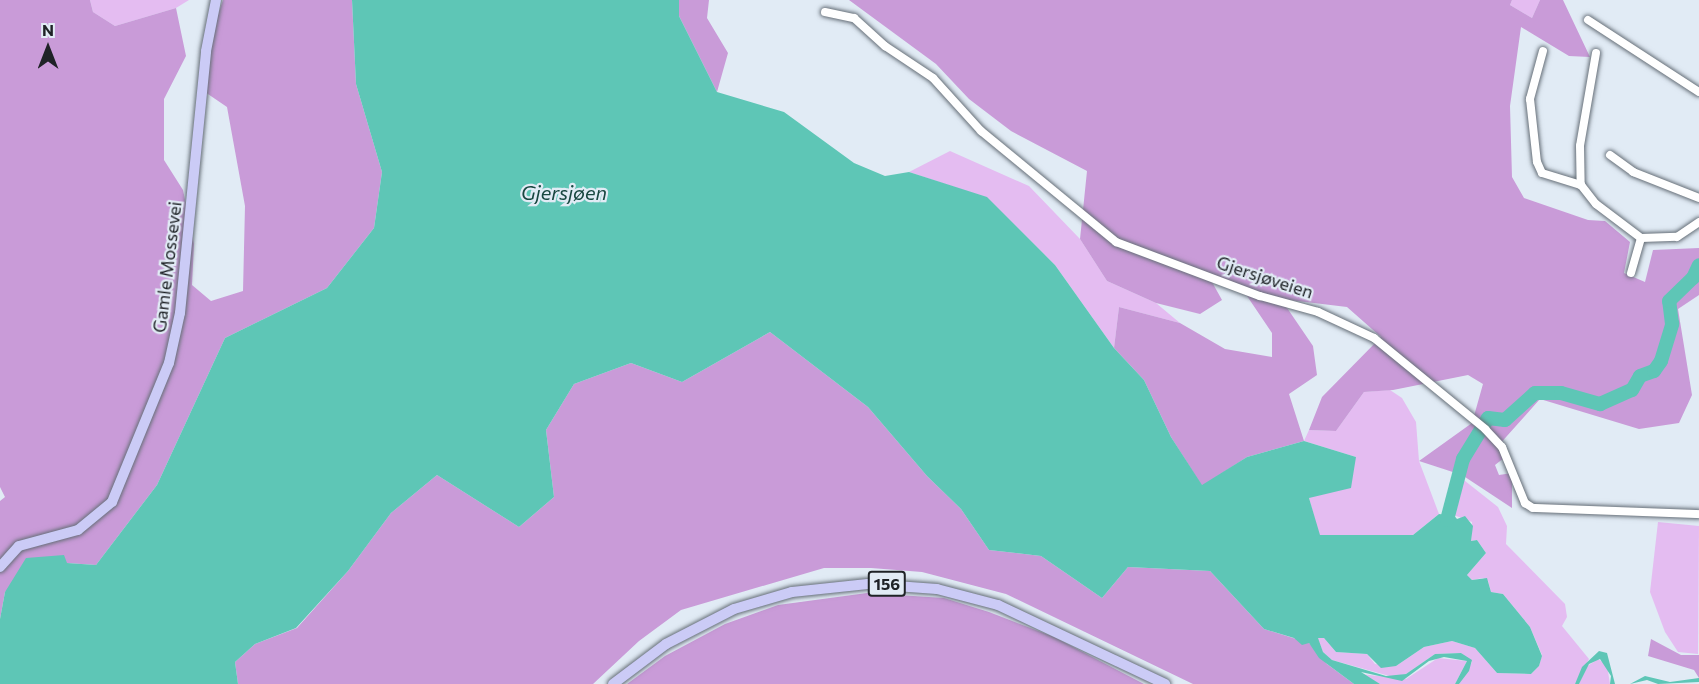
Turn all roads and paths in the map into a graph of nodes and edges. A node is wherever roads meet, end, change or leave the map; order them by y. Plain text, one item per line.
1 (216, 0) edge
2 (825, 12) dead end
3 (1588, 20) dead end
4 (1543, 51) dead end
5 (1596, 53) dead end
6 (1699, 92) edge
7 (1610, 155) dead end
8 (1581, 185) junction
9 (1699, 198) edge
10 (1699, 222) edge
11 (1641, 238) junction
12 (1631, 273) dead end
13 (1699, 514) edge
14 (0, 567) edge
15 (613, 684) edge
16 (1165, 684) edge

1 - 14 main road, Gamle Mossevei
2 - 13 street, Gjersjøveien
3 - 6 street
4 - 8 street
5 - 8 street
7 - 9 street
8 - 11 street
10 - 11 street
11 - 12 street
15 - 16 main road, 156

